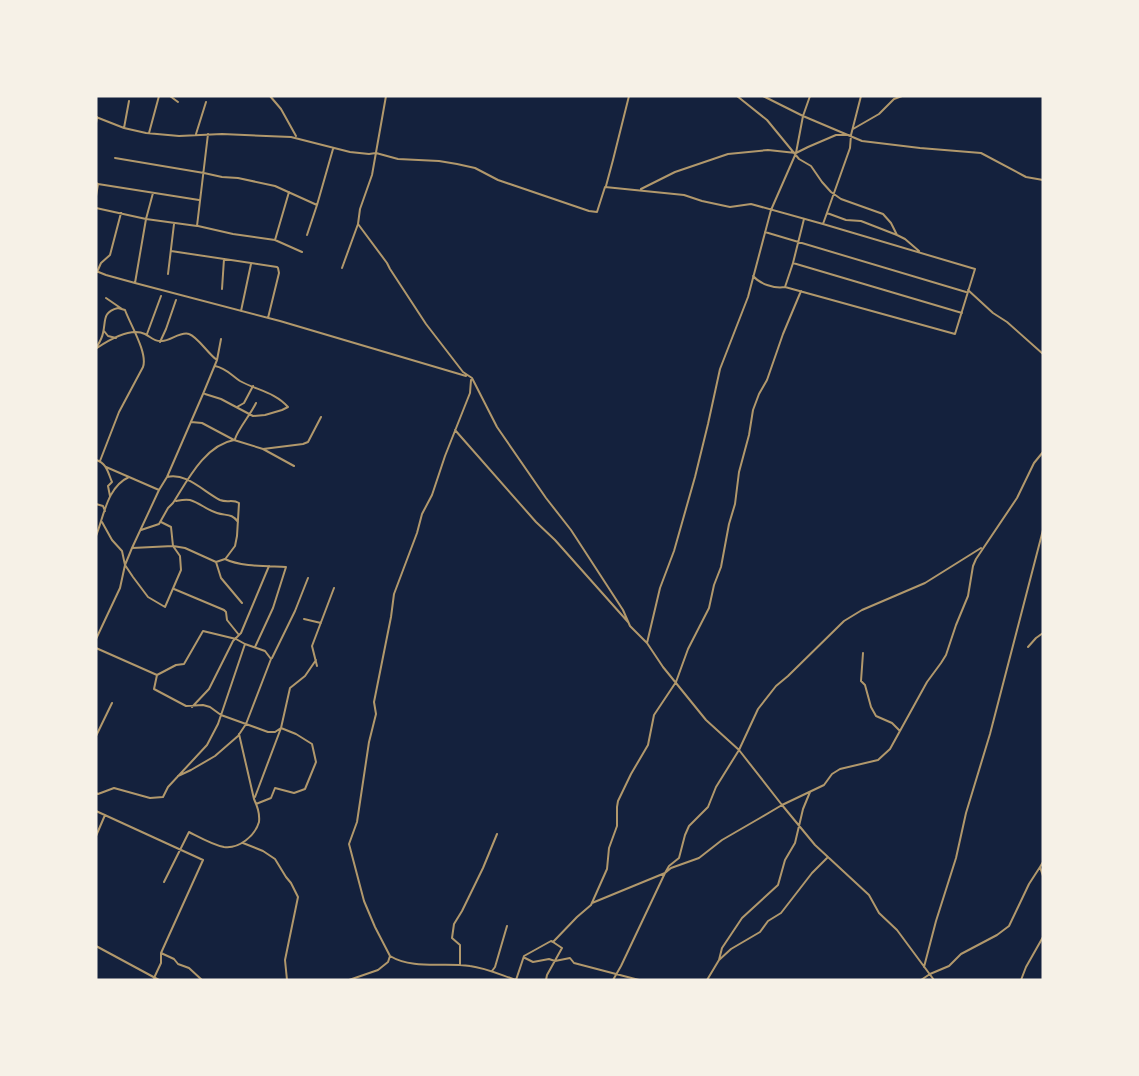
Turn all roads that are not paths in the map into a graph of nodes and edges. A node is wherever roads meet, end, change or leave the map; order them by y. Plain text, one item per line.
1 (159, 96) edge
2 (170, 96) edge
3 (270, 96) edge
4 (386, 96) edge
5 (629, 96) edge
6 (737, 96) edge
7 (763, 96) edge
8 (810, 96) edge
9 (861, 96) edge
10 (902, 96) edge
11 (129, 101) dead end
12 (178, 102) dead end
13 (206, 102) dead end
14 (803, 116) junction
15 (96, 117) edge
16 (96, 123) edge
17 (124, 128) junction
18 (853, 129) junction
19 (148, 134) junction
20 (196, 134) junction
21 (208, 134) junction
22 (851, 135) junction
23 (296, 138) junction
24 (333, 148) junction
25 (376, 153) junction
26 (796, 153) junction
27 (115, 158) dead end
28 (204, 173) junction
29 (1043, 180) edge
30 (97, 183) edge
31 (605, 187) junction
32 (638, 190) junction
33 (289, 192) junction
34 (153, 193) junction
35 (833, 193) junction
36 (96, 196) edge
37 (200, 200) junction
38 (317, 206) junction
39 (96, 208) edge
40 (771, 210) junction
41 (121, 213) junction
42 (827, 213) junction
43 (146, 219) junction
44 (804, 219) junction
45 (174, 224) junction
46 (358, 224) junction
47 (823, 224) junction
48 (197, 226) junction
49 (765, 232) junction
50 (307, 235) dead end
51 (897, 235) junction
52 (275, 240) junction
53 (799, 242) junction
54 (171, 251) junction
55 (302, 252) dead end
56 (921, 253) junction
57 (224, 259) junction
58 (251, 263) junction
59 (793, 263) junction
60 (342, 268) dead end
61 (97, 271) edge
62 (168, 274) dead end
63 (753, 276) junction
64 (135, 283) junction
65 (785, 287) junction
66 (222, 289) dead end
67 (801, 291) junction
68 (968, 291) junction
69 (160, 296) dead end
70 (106, 298) dead end
71 (177, 300) dead end
72 (124, 310) junction
73 (241, 311) junction
74 (962, 313) junction
75 (268, 318) junction
76 (103, 330) junction
77 (134, 331) junction
78 (147, 334) junction
79 (116, 338) junction
80 (221, 339) dead end
81 (160, 342) junction
82 (96, 348) edge
83 (1043, 354) edge
84 (217, 360) junction
85 (214, 366) junction
86 (472, 378) junction
87 (253, 386) junction
88 (203, 394) junction
89 (256, 403) dead end
90 (236, 407) junction
91 (250, 415) junction
92 (321, 417) dead end
93 (191, 422) junction
94 (454, 429) junction
95 (235, 440) junction
96 (263, 449) junction
97 (1043, 452) edge
98 (98, 460) edge
99 (294, 466) dead end
100 (106, 467) junction
101 (129, 477) junction
102 (167, 477) junction
103 (188, 480) junction
104 (159, 490) junction
105 (110, 496) junction
106 (174, 501) junction
107 (96, 504) edge
108 (105, 511) junction
109 (102, 522) junction
110 (160, 522) junction
111 (238, 522) junction
112 (141, 530) junction
113 (1043, 530) edge
114 (96, 536) edge
115 (173, 546) junction
116 (984, 546) junction
117 (132, 548) junction
118 (185, 548) junction
119 (180, 559) junction
120 (225, 559) junction
121 (216, 562) junction
122 (125, 565) junction
123 (269, 566) junction
124 (308, 578) dead end
125 (334, 588) dead end
126 (173, 589) junction
127 (242, 603) dead end
128 (304, 619) dead end
129 (321, 623) junction
130 (630, 624) junction
131 (1043, 633) edge
132 (239, 634) junction
133 (96, 639) edge
134 (235, 639) junction
135 (647, 643) junction
136 (245, 644) junction
137 (255, 647) junction
138 (1028, 647) dead end
139 (96, 648) edge
140 (863, 653) dead end
141 (271, 659) junction
142 (316, 660) junction
143 (317, 666) dead end
144 (157, 675) junction
145 (676, 682) junction
146 (112, 703) dead end
147 (192, 706) junction
148 (221, 715) junction
149 (246, 724) junction
150 (281, 728) junction
151 (900, 731) junction
152 (239, 734) junction
153 (96, 736) edge
154 (739, 750) junction
155 (178, 776) junction
156 (810, 792) junction
157 (96, 794) edge
158 (254, 799) junction
159 (256, 804) junction
160 (782, 805) junction
161 (96, 811) edge
162 (105, 815) junction
163 (800, 826) junction
164 (497, 834) dead end
165 (96, 836) edge
166 (243, 843) junction
167 (180, 849) junction
168 (828, 857) junction
169 (1043, 862) edge
170 (1040, 867) junction
171 (665, 873) junction
172 (1043, 876) edge
173 (164, 882) dead end
174 (592, 903) junction
175 (507, 926) dead end
176 (1043, 937) edge
177 (553, 942) junction
178 (96, 946) edge
179 (161, 953) junction
180 (390, 956) junction
181 (524, 958) junction
182 (719, 960) junction
183 (555, 961) junction
184 (460, 965) junction
185 (924, 967) junction
186 (491, 972) junction
187 (617, 973) junction
188 (930, 974) junction
189 (154, 978) junction
190 (159, 980) edge
191 (207, 980) edge
192 (288, 980) edge
193 (349, 980) edge
194 (516, 980) edge
195 (546, 980) edge
196 (613, 980) edge
197 (639, 980) edge
198 (707, 980) edge
199 (921, 980) edge
200 (934, 980) edge
201 (1022, 980) edge

1 - 19 street
2 - 12 street
3 - 23 street
4 - 25 street
5 - 31 street
6 - 26 street
7 - 14 street
8 - 14 street
9 - 18 street
10 - 18 street
11 - 17 street
13 - 20 street
14 - 22 street
14 - 26 street
15 - 16 street
15 - 17 street
17 - 19 street
18 - 22 street
19 - 20 street
20 - 21 street
21 - 23 street
21 - 28 street
22 - 26 street
22 - 29 street
22 - 35 street
23 - 24 street
24 - 25 street
24 - 38 street
25 - 31 street
25 - 46 street
26 - 32 street
26 - 35 street
26 - 40 street
27 - 28 street
28 - 33 street
28 - 37 street
30 - 34 street
30 - 36 street
31 - 32 street
32 - 40 street
33 - 38 street
33 - 52 street
34 - 37 street
34 - 43 street
35 - 42 street
35 - 51 street
37 - 48 street
38 - 50 street
39 - 41 street
40 - 44 street
40 - 49 street
41 - 43 street
41 - 61 street
42 - 47 street
42 - 51 street
43 - 45 street
43 - 64 street
44 - 47 street
44 - 53 street
45 - 48 street
45 - 54 street
46 - 60 street
46 - 86 street
47 - 56 street
48 - 52 street
49 - 53 street
49 - 63 street
51 - 56 street
52 - 55 street
53 - 59 street
53 - 68 street
54 - 57 street
54 - 62 street
56 - 68 street
57 - 58 street
57 - 66 street
58 - 73 street
58 - 75 street
59 - 65 street
59 - 74 street
61 - 64 street
63 - 65 street
63 - 135 street
64 - 73 street
65 - 67 street
67 - 74 street
67 - 145 street
68 - 74 street
68 - 83 street
69 - 78 street
70 - 72 street
71 - 81 street
72 - 76 street
72 - 77 street
73 - 75 street
75 - 86 street
76 - 79 street
76 - 82 street
77 - 78 street
77 - 79 street
77 - 98 street
78 - 81 street
79 - 82 street
80 - 84 street
81 - 84 street
84 - 85 street
85 - 87 street
85 - 88 street
86 - 94 street
86 - 130 street
87 - 90 street
87 - 91 street
88 - 90 street
88 - 93 street
89 - 91 street
90 - 91 street
91 - 95 street
92 - 96 street
93 - 95 street
93 - 102 street
94 - 130 street
94 - 180 street
95 - 96 street
95 - 103 street
96 - 99 street
97 - 116 street
98 - 100 street
100 - 101 street
100 - 105 street
101 - 104 street
101 - 105 street
102 - 103 street
102 - 104 street
103 - 106 street
103 - 111 street
104 - 112 street
105 - 108 street
106 - 110 street
106 - 111 street
107 - 108 street
108 - 109 street
109 - 114 street
109 - 122 street
110 - 112 street
110 - 115 street
111 - 120 street
112 - 117 street
113 - 185 street
115 - 117 street
115 - 118 street
115 - 119 street
116 - 151 street
116 - 154 street
117 - 122 street
118 - 119 street
118 - 121 street
119 - 126 street
120 - 121 street
120 - 123 street
121 - 127 street
122 - 126 street
122 - 133 street
123 - 132 street
123 - 137 street
124 - 141 street
125 - 129 street
126 - 132 street
128 - 129 street
129 - 142 street
130 - 135 street
131 - 138 street
132 - 134 street
134 - 136 street
134 - 144 street
134 - 147 street
135 - 145 street
136 - 137 street
136 - 148 street
137 - 141 street
139 - 144 street
140 - 151 street
141 - 149 street
142 - 143 street
142 - 150 street
144 - 147 street
145 - 154 street
145 - 174 street
146 - 153 street
147 - 148 street
148 - 149 street
148 - 155 street
149 - 150 street
149 - 152 street
150 - 158 street
150 - 159 street
151 - 156 street
152 - 155 street
152 - 158 street
154 - 160 street
154 - 171 street
155 - 157 street
156 - 160 street
156 - 163 street
158 - 159 street
159 - 166 street
160 - 163 street
160 - 171 street
161 - 162 street
162 - 165 street
162 - 167 street
163 - 168 street
163 - 182 street
164 - 184 street
166 - 167 street
166 - 192 street
167 - 173 street
167 - 179 street
168 - 182 street
168 - 185 street
169 - 170 street
170 - 172 street
170 - 188 street
171 - 174 street
171 - 187 street
174 - 177 street
175 - 186 street
176 - 201 street
177 - 181 street
177 - 183 street
178 - 189 street
179 - 189 street
179 - 191 street
180 - 184 street
180 - 193 street
181 - 183 street
181 - 194 street
182 - 198 street
183 - 187 street
183 - 195 street
184 - 186 street
185 - 188 street
186 - 194 street
187 - 196 street
187 - 197 street
188 - 199 street
188 - 200 street
189 - 190 street

